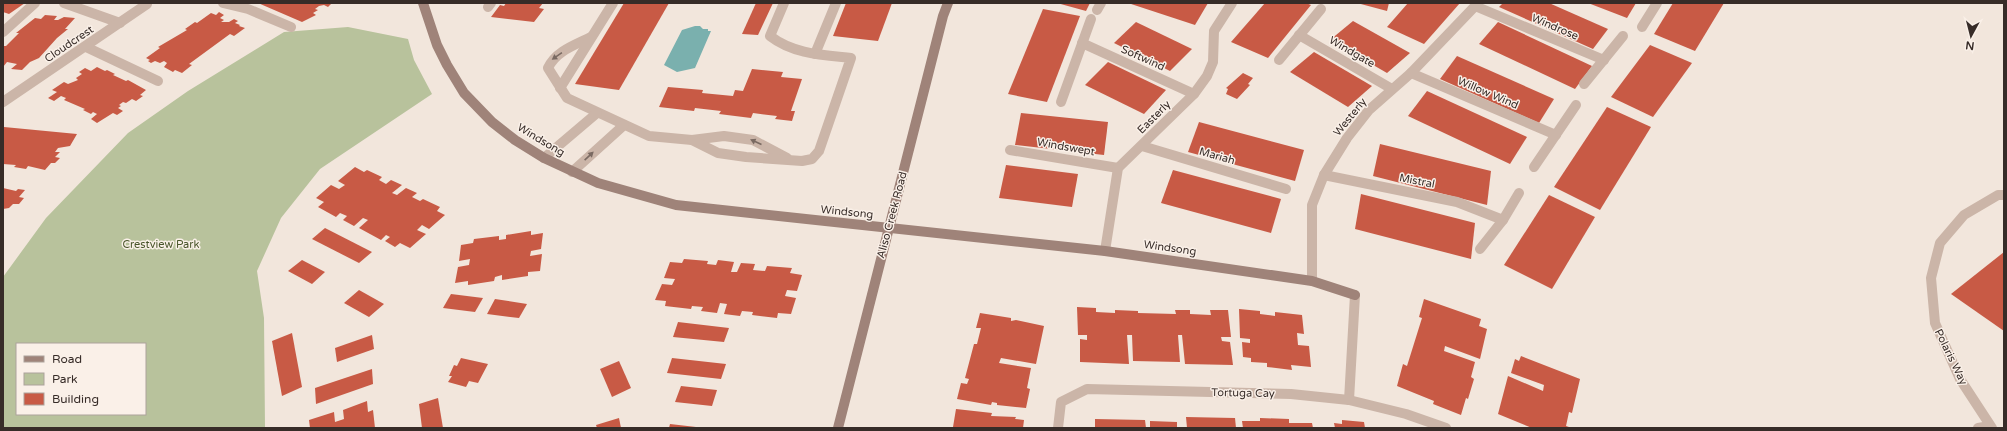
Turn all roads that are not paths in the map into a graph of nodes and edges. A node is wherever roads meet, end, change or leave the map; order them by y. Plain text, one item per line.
1 (35, 3) edge
2 (64, 3) edge
3 (148, 3) edge
4 (223, 3) edge
5 (423, 3) edge
6 (613, 3) edge
7 (784, 3) edge
8 (836, 3) edge
9 (948, 3) edge
10 (1232, 3) edge
11 (1657, 3) edge
12 (1477, 5) edge
13 (1321, 9) dead end
14 (1091, 19) dead end
15 (120, 23) junction
16 (291, 27) dead end
17 (1642, 27) dead end
18 (3, 32) edge
19 (1299, 36) junction
20 (1623, 36) dead end
21 (591, 37) junction
22 (1082, 44) junction
23 (86, 48) junction
24 (815, 54) junction
25 (1279, 60) dead end
26 (1604, 60) junction
27 (1411, 73) junction
28 (158, 81) dead end
29 (1584, 84) dead end
30 (560, 88) junction
31 (1392, 90) junction
32 (1194, 94) junction
33 (3, 102) edge
34 (1061, 102) dead end
35 (1576, 104) dead end
36 (597, 113) junction
37 (624, 125) junction
38 (1556, 135) junction
39 (692, 140) junction
40 (1142, 146) junction
41 (1010, 150) dead end
42 (544, 158) junction
43 (791, 160) junction
44 (1534, 167) dead end
45 (1118, 168) junction
46 (572, 172) junction
47 (1324, 175) junction
48 (1286, 188) dead end
49 (1519, 193) dead end
50 (2004, 195) edge
51 (1503, 220) junction
52 (888, 229) junction
53 (1480, 249) dead end
54 (1106, 251) junction
55 (1312, 281) junction
56 (1349, 400) junction
57 (1991, 427) edge
58 (838, 428) edge
59 (1058, 428) edge
60 (1446, 428) edge
61 (1978, 428) edge

1 - 18 street
2 - 15 street
3 - 15 street, Cloudcrest
4 - 16 street
5 - 42 street, Windsong
6 - 21 street
7 - 24 street
8 - 24 street
9 - 52 street, Aliso Creek Road
10 - 32 street, Easterly
11 - 17 street
12 - 26 street, Windrose
12 - 27 street, Westerly
13 - 19 street
14 - 22 street
15 - 23 street, Cloudcrest
19 - 25 street
19 - 31 street, Windgate
20 - 26 street
21 - 30 street
21 -> 30 street
22 - 32 street, Softwind
22 - 34 street
23 - 28 street
23 - 33 street, Cloudcrest
24 - 43 street
26 - 29 street
27 - 31 street, Westerly
27 - 38 street, Willow Wind
30 - 36 street
31 - 47 street, Westerly
32 - 40 street, Easterly
35 - 38 street
36 - 37 street
36 - 42 street
37 - 39 street
46 -> 37 street
38 - 44 street
39 - 43 street
43 -> 39 street
40 - 45 street, Easterly
40 - 48 street, Mariah
41 - 45 street, Windswept
42 - 46 street, Windsong
45 - 54 street
46 - 52 street, Windsong
47 - 51 street, Mistral
47 - 55 street, Westerly
49 - 51 street
50 - 57 street, Polaris Way
51 - 53 street
52 - 54 street, Windsong
52 - 58 street, Aliso Creek Road
54 - 55 street, Windsong
55 - 56 street, Windsong
56 - 59 street, Tortuga Cay
56 - 60 street
57 - 61 street

